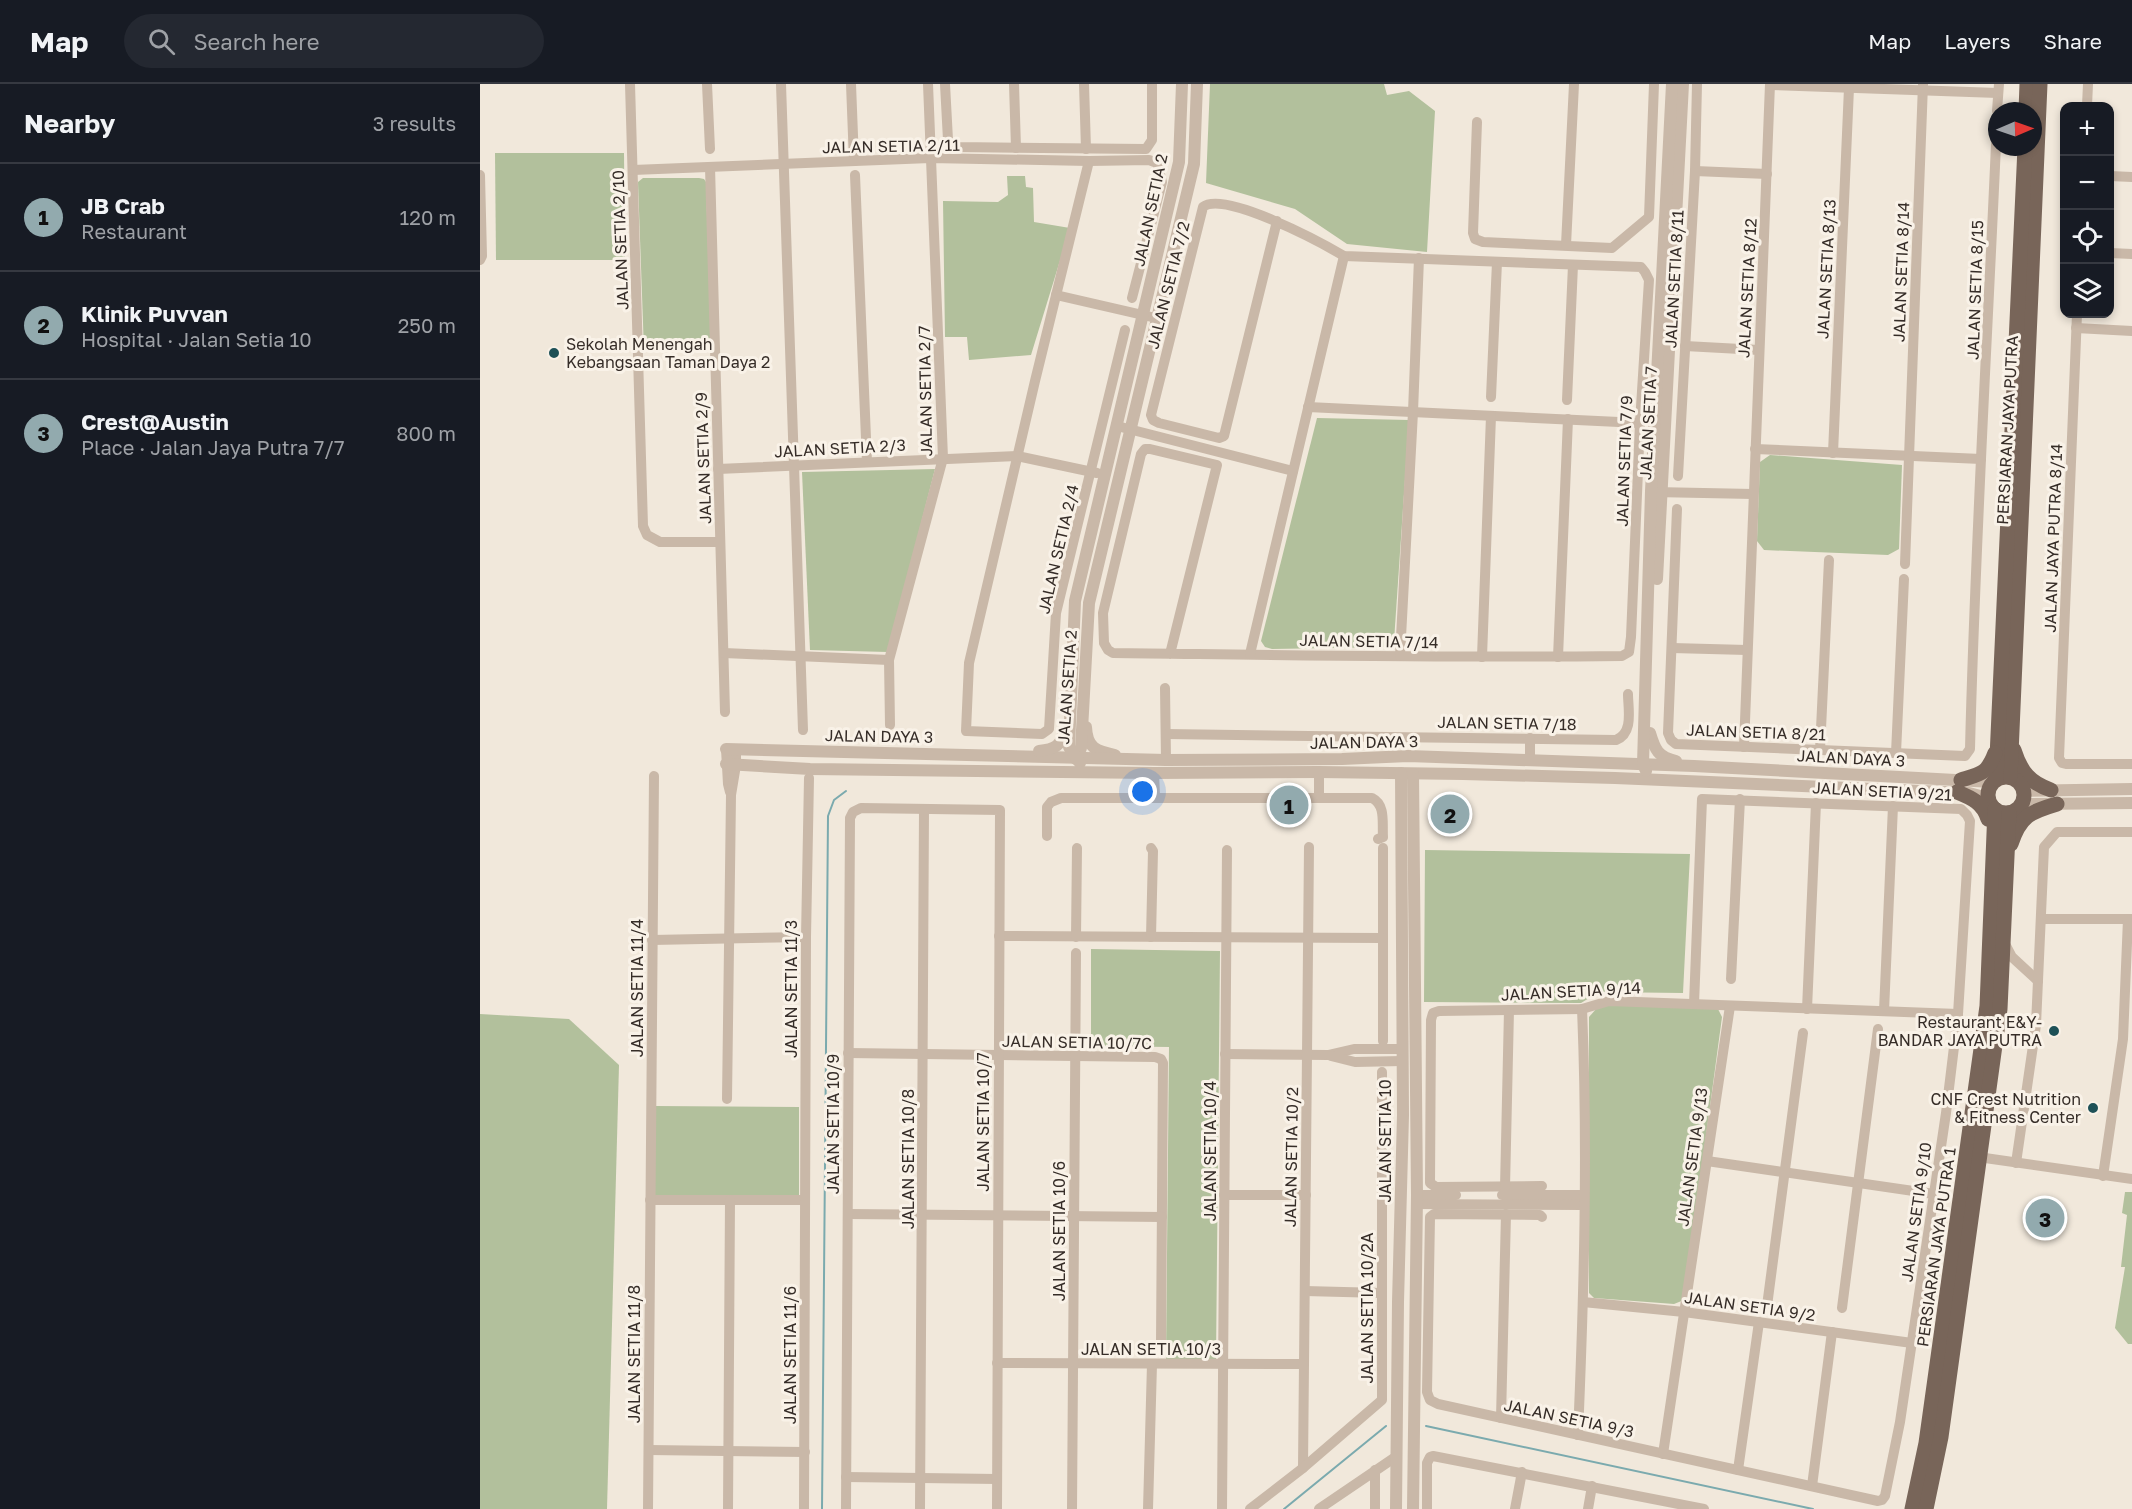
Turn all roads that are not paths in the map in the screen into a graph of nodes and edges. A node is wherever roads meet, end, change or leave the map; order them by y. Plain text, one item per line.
1 (630, 84) edge
2 (707, 84) edge
3 (781, 84) edge
4 (851, 84) edge
5 (928, 84) edge
6 (945, 84) edge
7 (1014, 84) edge
8 (1084, 84) edge
9 (1152, 84) edge
10 (1182, 84) edge
11 (1197, 84) edge
12 (1574, 84) edge
13 (1654, 84) edge
14 (1672, 84) edge
15 (1683, 84) edge
16 (1697, 84) edge
17 (1770, 84) edge
18 (2027, 84) edge
19 (2040, 84) edge
20 (2088, 84) edge
21 (1923, 87) edge
22 (1849, 88) junction
23 (1998, 88) edge
24 (2026, 102) edge
25 (2087, 102) edge
26 (1477, 122) dead end
27 (1016, 148) junction
28 (1086, 148) junction
29 (710, 149) dead end
30 (1996, 156) edge
31 (2025, 156) edge
32 (930, 158) junction
33 (1089, 161) junction
34 (854, 162) junction
35 (785, 164) junction
36 (710, 167) junction
37 (633, 170) junction
38 (1695, 171) junction
39 (1767, 174) junction
40 (480, 175) edge
41 (855, 175) dead end
42 (2114, 176) edge
43 (2132, 177) edge
44 (1277, 221) junction
45 (1566, 245) junction
46 (2114, 253) edge
47 (2132, 254) edge
48 (1344, 256) junction
49 (1419, 258) junction
50 (480, 260) edge
51 (1497, 262) junction
52 (1573, 265) junction
53 (1056, 295) junction
54 (1132, 298) dead end
55 (1150, 317) junction
56 (2077, 318) edge
57 (2076, 328) junction
58 (1125, 330) dead end
59 (2132, 331) edge
60 (1685, 346) junction
61 (1759, 350) junction
62 (1491, 397) dead end
63 (1567, 400) dead end
64 (1308, 407) junction
65 (1413, 412) junction
66 (1491, 416) junction
67 (1568, 419) junction
68 (1640, 423) junction
69 (1123, 428) junction
70 (1755, 449) junction
71 (1833, 453) junction
72 (1017, 456) junction
73 (1909, 456) junction
74 (943, 458) junction
75 (1981, 459) junction
76 (867, 462) junction
77 (795, 465) junction
78 (718, 469) junction
79 (1293, 471) junction
80 (1091, 472) junction
81 (1106, 475) junction
82 (1678, 476) dead end
83 (1656, 492) junction
84 (1753, 494) junction
85 (1677, 509) dead end
86 (720, 542) junction
87 (1829, 560) dead end
88 (1905, 564) dead end
89 (1904, 579) dead end
90 (1672, 648) junction
91 (1748, 650) junction
92 (1629, 652) joint
93 (723, 653) junction
94 (1170, 654) junction
95 (1250, 654) junction
96 (801, 656) junction
97 (1400, 656) junction
98 (1482, 657) junction
99 (1558, 657) junction
100 (890, 660) junction
101 (1078, 672) junction
102 (1165, 688) dead end
103 (1628, 694) dead end
104 (725, 712) dead end
105 (890, 725) dead end
106 (803, 730) dead end
107 (1647, 733) junction
108 (1166, 734) junction
109 (1530, 738) junction
110 (2005, 743) junction
111 (1744, 747) junction
112 (731, 749) joint
113 (1820, 750) junction
114 (1896, 753) junction
115 (981, 755) junction
116 (1965, 756) joint
117 (1131, 758) junction
118 (1076, 759) junction
119 (1342, 759) junction
120 (1166, 760) junction
121 (1470, 760) junction
122 (1530, 760) junction
123 (1600, 763) junction
124 (731, 764) junction
125 (2132, 764) edge
126 (1694, 766) junction
127 (1646, 767) junction
128 (980, 771) junction
129 (1319, 772) junction
130 (1407, 772) junction
131 (1154, 773) junction
132 (1363, 774) junction
133 (1463, 774) junction
134 (654, 776) dead end
135 (809, 778) dead end
136 (1615, 778) junction
137 (2000, 779) junction
138 (1679, 782) junction
139 (1959, 786) junction
140 (2132, 789) edge
141 (1155, 796) junction
142 (1319, 797) junction
143 (2054, 797) junction
144 (1740, 799) junction
145 (1816, 803) junction
146 (2007, 803) junction
147 (2132, 803) edge
148 (1893, 806) junction
149 (924, 810) junction
150 (1407, 812) junction
151 (2132, 832) edge
152 (1047, 836) dead end
153 (1994, 846) junction
154 (1309, 847) dead end
155 (1077, 848) dead end
156 (1151, 848) dead end
157 (1227, 850) dead end
158 (2007, 860) junction
159 (2041, 919) junction
160 (2130, 919) edge
161 (999, 936) junction
162 (806, 937) junction
163 (1076, 937) junction
164 (1151, 937) junction
165 (729, 938) junction
166 (1226, 938) junction
167 (1308, 938) junction
168 (1383, 938) junction
169 (652, 940) junction
170 (2003, 940) junction
171 (1076, 953) dead end
172 (1416, 979) junction
173 (1731, 979) dead end
174 (2038, 981) junction
175 (1694, 1004) junction
176 (1730, 1006) junction
177 (1582, 1009) junction
178 (1807, 1009) junction
179 (1509, 1010) junction
180 (1884, 1011) junction
181 (1958, 1014) junction
182 (1878, 1029) dead end
183 (1803, 1033) dead end
184 (1383, 1041) dead end
185 (848, 1053) junction
186 (923, 1054) junction
187 (1226, 1054) junction
188 (999, 1055) junction
189 (1307, 1055) junction
190 (1402, 1055) junction
191 (1075, 1056) junction
192 (1382, 1072) dead end
193 (727, 1098) dead end
194 (1403, 1115) junction
195 (1417, 1124) junction
196 (1978, 1158) junction
197 (1707, 1161) junction
198 (2016, 1163) junction
199 (1784, 1173) junction
200 (2103, 1176) junction
201 (2132, 1179) edge
202 (1858, 1183) junction
203 (1542, 1185) dead end
204 (1505, 1188) junction
205 (1934, 1194) junction
206 (1224, 1195) junction
207 (1306, 1195) junction
208 (650, 1200) junction
209 (730, 1200) junction
210 (805, 1200) junction
211 (1415, 1200) junction
212 (1584, 1200) junction
213 (848, 1214) junction
214 (1506, 1214) junction
215 (923, 1215) junction
216 (998, 1215) junction
217 (1074, 1216) junction
218 (1162, 1217) junction
219 (1542, 1217) dead end
220 (1399, 1276) junction
221 (1305, 1291) junction
222 (1382, 1293) junction
223 (1583, 1302) junction
224 (1767, 1306) dead end
225 (1842, 1308) dead end
226 (1684, 1312) junction
227 (1759, 1322) junction
228 (1833, 1332) junction
229 (1161, 1342) dead end
230 (1912, 1343) junction
231 (997, 1363) junction
232 (1073, 1364) junction
233 (1152, 1364) junction
234 (1223, 1364) junction
235 (1304, 1364) junction
236 (1501, 1418) junction
237 (1578, 1435) junction
238 (649, 1450) junction
239 (728, 1451) junction
240 (805, 1452) junction
241 (1663, 1454) junction
242 (1397, 1456) junction
243 (1303, 1468) junction
244 (1375, 1470) junction
245 (1737, 1470) junction
246 (1522, 1472) junction
247 (846, 1477) junction
248 (921, 1478) junction
249 (997, 1479) junction
250 (1592, 1486) junction
251 (1812, 1486) junction
252 (1882, 1500) joint
253 (1663, 1505) edge
254 (648, 1509) edge
255 (728, 1509) edge
256 (804, 1509) edge
257 (846, 1509) edge
258 (920, 1509) edge
259 (997, 1509) edge
260 (1072, 1509) edge
261 (1148, 1509) edge
262 (1222, 1509) edge
263 (1250, 1509) edge
264 (1319, 1509) edge
265 (1375, 1509) edge
266 (1396, 1509) edge
267 (1413, 1509) edge
268 (1427, 1509) edge
269 (1515, 1509) edge
270 (1587, 1509) edge
271 (1704, 1509) edge
272 (1912, 1509) edge
273 (1926, 1509) edge

1 - 37 street, JALAN SETIA 2/10
2 - 29 street
3 - 35 street
4 - 34 street
5 - 32 street, JALAN SETIA 2/7
6 - 27 street
7 - 27 street
8 - 28 street
9 - 28 street
10 - 55 street, JALAN SETIA 2
11 - 55 street, JALAN SETIA 2
12 - 45 street
13 - 45 street
14 - 83 street, JALAN SETIA 7
15 - 83 street, JALAN SETIA 7
16 - 38 street, JALAN SETIA 8/11
17 - 22 street
17 - 39 street, JALAN SETIA 8/12
18 - 24 main road
19 - 110 main road, PERSIARAN JAYA PUTRA
20 - 25 street
21 - 22 street
21 - 23 street
21 - 73 street, JALAN SETIA 8/14
22 - 71 street, JALAN SETIA 8/13
26 - 45 street
27 - 28 street
30 - 75 street, JALAN SETIA 8/15
31 - 110 main road, PERSIARAN JAYA PUTRA
32 - 33 street, JALAN SETIA 2/11
32 - 34 street, JALAN SETIA 2/11
32 - 74 street, JALAN SETIA 2/7
33 - 53 street
33 - 54 street, JALAN SETIA 2/11
34 - 35 street, JALAN SETIA 2/11
35 - 36 street, JALAN SETIA 2/11
35 - 77 street
36 - 37 street, JALAN SETIA 2/11
36 - 78 street, JALAN SETIA 2/9
37 - 86 street, JALAN SETIA 2/10
38 - 39 street
38 - 60 street, JALAN SETIA 8/11
39 - 61 street, JALAN SETIA 8/12
40 - 50 street
41 - 76 street
42 - 43 street
44 - 44 street, JALAN SETIA 7/2
44 - 48 street, JALAN SETIA 7/2
46 - 47 street
48 - 49 street
48 - 64 street
49 - 51 street
49 - 65 street
51 - 52 street
51 - 62 street
52 - 63 street
52 - 68 street, JALAN SETIA 7/9
53 - 55 street
53 - 72 street
55 - 69 street, JALAN SETIA 2
56 - 57 street, JALAN JAYA PUTRA 8/14
57 - 59 street
57 - 125 street, JALAN JAYA PUTRA 8/14
58 - 80 street, JALAN SETIA 2/4
60 - 61 street
60 - 82 street, JALAN SETIA 8/11
61 - 70 street, JALAN SETIA 8/12
64 - 65 street
64 - 79 street
65 - 66 street
65 - 97 street
66 - 67 street
66 - 98 street
67 - 68 street
67 - 99 street
68 - 92 street, JALAN SETIA 7/9
69 - 79 street
69 - 81 street, JALAN SETIA 2
69 - 101 street, JALAN SETIA 2
70 - 71 street
70 - 84 street, JALAN SETIA 8/12
71 - 73 street
72 - 74 street, JALAN SETIA 2/3
72 - 80 street, JALAN SETIA 2/3
72 - 80 street, JALAN SETIA 2/4
73 - 75 street
73 - 88 street, JALAN SETIA 8/14
74 - 76 street, JALAN SETIA 2/3
74 - 100 street, JALAN SETIA 2/7
75 - 116 street, JALAN SETIA 8/15
76 - 77 street, JALAN SETIA 2/3
77 - 78 street, JALAN SETIA 2/3
77 - 96 street
78 - 86 street, JALAN SETIA 2/9
79 - 95 street
80 - 81 street, JALAN SETIA 2/3
81 - 101 street, JALAN SETIA 2
83 - 84 street
83 - 107 street, JALAN SETIA 7
84 - 91 street, JALAN SETIA 8/12
85 - 90 street, JALAN SETIA 8/21
86 - 93 street, JALAN SETIA 2/9
87 - 113 street
89 - 114 street
90 - 91 street
90 - 111 street, JALAN SETIA 8/21
91 - 111 street, JALAN SETIA 8/12
92 - 99 street, JALAN SETIA 7/14
93 - 96 street
93 - 104 street, JALAN SETIA 2/9
94 - 94 street, JALAN SETIA 7/14
94 - 95 street, JALAN SETIA 7/14
95 - 97 street, JALAN SETIA 7/14
96 - 100 street
96 - 106 street
97 - 98 street, JALAN SETIA 7/14
98 - 99 street, JALAN SETIA 7/14
100 - 105 street, JALAN SETIA 2/7
101 - 115 street
101 - 117 street
101 - 118 street, JALAN SETIA 2
102 - 108 street
103 - 109 street, JALAN SETIA 7/18
107 - 123 street
107 - 126 street
107 - 127 street, JALAN SETIA 7
108 - 109 street, JALAN SETIA 7/18
108 - 120 street
109 - 122 street
110 - 137 main road, PERSIARAN JAYA PUTRA
110 - 139 main road
110 - 143 main road
111 - 113 street, JALAN SETIA 8/21
112 - 115 street, JALAN DAYA 3
112 - 124 street
113 - 114 street, JALAN SETIA 8/21
114 - 116 street, JALAN SETIA 8/21
115 - 118 street, JALAN DAYA 3
117 - 118 street, JALAN DAYA 3
117 - 120 street, JALAN DAYA 3
118 - 128 street
118 - 131 street
119 - 120 street, JALAN DAYA 3
119 - 121 street, JALAN DAYA 3
119 - 130 street
121 - 122 street, JALAN DAYA 3
121 - 130 street
122 - 123 street, JALAN DAYA 3
123 - 127 street, JALAN DAYA 3
124 - 128 street, JALAN DAYA 3
124 - 165 street
126 - 127 street, JALAN DAYA 3
126 - 139 street, JALAN DAYA 3
127 - 136 street
127 - 138 street
128 - 131 street, JALAN DAYA 3
129 - 131 street, JALAN DAYA 3
129 - 132 street, JALAN DAYA 3
129 - 142 street
130 - 132 street, JALAN DAYA 3
130 - 133 street, JALAN DAYA 3
130 - 150 street, JALAN SETIA 10
131 - 141 street
132 - 150 street
133 - 136 street, JALAN DAYA 3
133 - 150 street
134 - 169 street, JALAN SETIA 11/4
135 - 162 street, JALAN SETIA 11/3
136 - 138 street, JALAN DAYA 3
137 - 139 street, JALAN DAYA 3
137 - 146 main road, PERSIARAN JAYA PUTRA 1
137 - 146 main road
138 - 139 street, JALAN DAYA 3
139 - 146 street, JALAN DAYA 3
139 - 153 main road
140 - 143 street
141 - 142 street
141 - 152 street
142 - 168 street
143 - 146 street, JALAN DAYA 3
143 - 147 street
143 - 158 main road
144 - 145 street, JALAN SETIA 9/21
144 - 173 street
144 - 175 street, JALAN SETIA 9/21
145 - 148 street, JALAN SETIA 9/21
145 - 178 street
146 - 153 main road, PERSIARAN JAYA PUTRA 1
146 - 158 main road, PERSIARAN JAYA PUTRA 1
148 - 180 street
148 - 181 street, JALAN SETIA 9/21
149 - 161 street, JALAN SETIA 10/7
149 - 185 street, JALAN SETIA 10/9
149 - 186 street, JALAN SETIA 10/8
150 - 172 street, JALAN SETIA 10
150 - 190 street, JALAN SETIA 10
151 - 159 street
153 - 272 main road, PERSIARAN JAYA PUTRA 1
154 - 167 street, JALAN SETIA 10/2
155 - 163 street
156 - 164 street
157 - 166 street, JALAN SETIA 10/4
158 - 170 main road, PERSIARAN JAYA PUTRA 1
159 - 160 street
159 - 174 street
160 - 200 street
161 - 163 street
161 - 188 street, JALAN SETIA 10/7
162 - 165 street
162 - 210 street, JALAN SETIA 11/3
163 - 164 street
164 - 166 street
165 - 169 street
165 - 193 street
166 - 167 street
166 - 187 street, JALAN SETIA 10/4
167 - 168 street
167 - 189 street, JALAN SETIA 10/2
168 - 184 street
169 - 208 street, JALAN SETIA 11/4
170 - 174 street
170 - 196 main road, PERSIARAN JAYA PUTRA 1
171 - 191 street, JALAN SETIA 10/6
172 - 190 street
172 - 195 street, JALAN SETIA 10
174 - 198 street
175 - 176 street, JALAN SETIA 9/14
175 - 177 street, JALAN SETIA 9/14
176 - 178 street, JALAN SETIA 9/14
176 - 197 street, JALAN SETIA 9/13
177 - 179 street, JALAN SETIA 9/14
177 - 212 street
178 - 180 street, JALAN SETIA 9/14
179 - 204 street
179 - 204 street, JALAN SETIA 9/14
180 - 181 street, JALAN SETIA 9/14
181 - 205 street, JALAN SETIA 9/10
182 - 202 street
183 - 199 street
185 - 186 street, JALAN SETIA 10/7C
185 - 213 street, JALAN SETIA 10/9
186 - 188 street, JALAN SETIA 10/7C
186 - 215 street, JALAN SETIA 10/8
187 - 189 street
187 - 206 street, JALAN SETIA 10/4
188 - 191 street, JALAN SETIA 10/7C
188 - 216 street, JALAN SETIA 10/7
189 - 190 street
189 - 207 street, JALAN SETIA 10/2
190 - 194 street, JALAN SETIA 10
190 - 195 street
191 - 217 street, JALAN SETIA 10/6
191 - 218 street, JALAN SETIA 10/7C
192 - 222 street, JALAN SETIA 10/2A
194 - 211 street
194 - 220 street, JALAN SETIA 10
195 - 211 street, JALAN SETIA 10
196 - 198 street
196 - 273 main road, PERSIARAN JAYA PUTRA 1
197 - 199 street
197 - 226 street, JALAN SETIA 9/13
198 - 200 street
199 - 202 street
199 - 224 street
200 - 201 street
202 - 205 street
202 - 225 street
203 - 204 street
205 - 230 street, JALAN SETIA 9/10
206 - 207 street
206 - 234 street, JALAN SETIA 10/4
207 - 221 street, JALAN SETIA 10/2
208 - 209 street
208 - 238 street, JALAN SETIA 11/8
209 - 210 street
209 - 239 street
210 - 240 street, JALAN SETIA 11/6
211 - 212 street
211 - 220 street
211 - 267 street, JALAN SETIA 10
212 - 223 street
213 - 215 street
213 - 247 street, JALAN SETIA 10/9
214 - 219 street
214 - 236 street
214 - 236 street, JALAN SETIA 9/3
215 - 216 street
215 - 248 street, JALAN SETIA 10/8
216 - 217 street
216 - 231 street, JALAN SETIA 10/7
217 - 218 street
217 - 232 street, JALAN SETIA 10/6
218 - 229 street
220 - 242 street, JALAN SETIA 10
221 - 222 street
221 - 235 street, JALAN SETIA 10/2
222 - 243 street, JALAN SETIA 10/2A
223 - 226 street, JALAN SETIA 9/2
223 - 237 street
226 - 227 street, JALAN SETIA 9/2
226 - 241 street, JALAN SETIA 9/13
227 - 228 street, JALAN SETIA 9/2
227 - 245 street
228 - 230 street, JALAN SETIA 9/2
228 - 251 street
230 - 252 street, JALAN SETIA 9/10
231 - 232 street, JALAN SETIA 10/3
231 - 249 street, JALAN SETIA 10/7
232 - 233 street, JALAN SETIA 10/3
232 - 260 street, JALAN SETIA 10/6
233 - 234 street, JALAN SETIA 10/3
233 - 261 street
234 - 235 street, JALAN SETIA 10/3
234 - 262 street, JALAN SETIA 10/4
235 - 243 street, JALAN SETIA 10/2
236 - 237 street, JALAN SETIA 9/3
237 - 241 street, JALAN SETIA 9/3
238 - 239 street
238 - 254 street, JALAN SETIA 11/8
239 - 240 street
239 - 255 street
240 - 256 street, JALAN SETIA 11/6
241 - 245 street, JALAN SETIA 9/3
242 - 244 street
242 - 266 street, JALAN SETIA 10
243 - 263 street
244 - 264 street
244 - 265 street
245 - 251 street, JALAN SETIA 9/3
246 - 250 street
246 - 268 street
246 - 269 street
247 - 248 street
247 - 257 street, JALAN SETIA 10/9
248 - 249 street
248 - 258 street, JALAN SETIA 10/8
249 - 259 street, JALAN SETIA 10/7
250 - 253 street
250 - 270 street
251 - 252 street, JALAN SETIA 9/3
253 - 271 street

